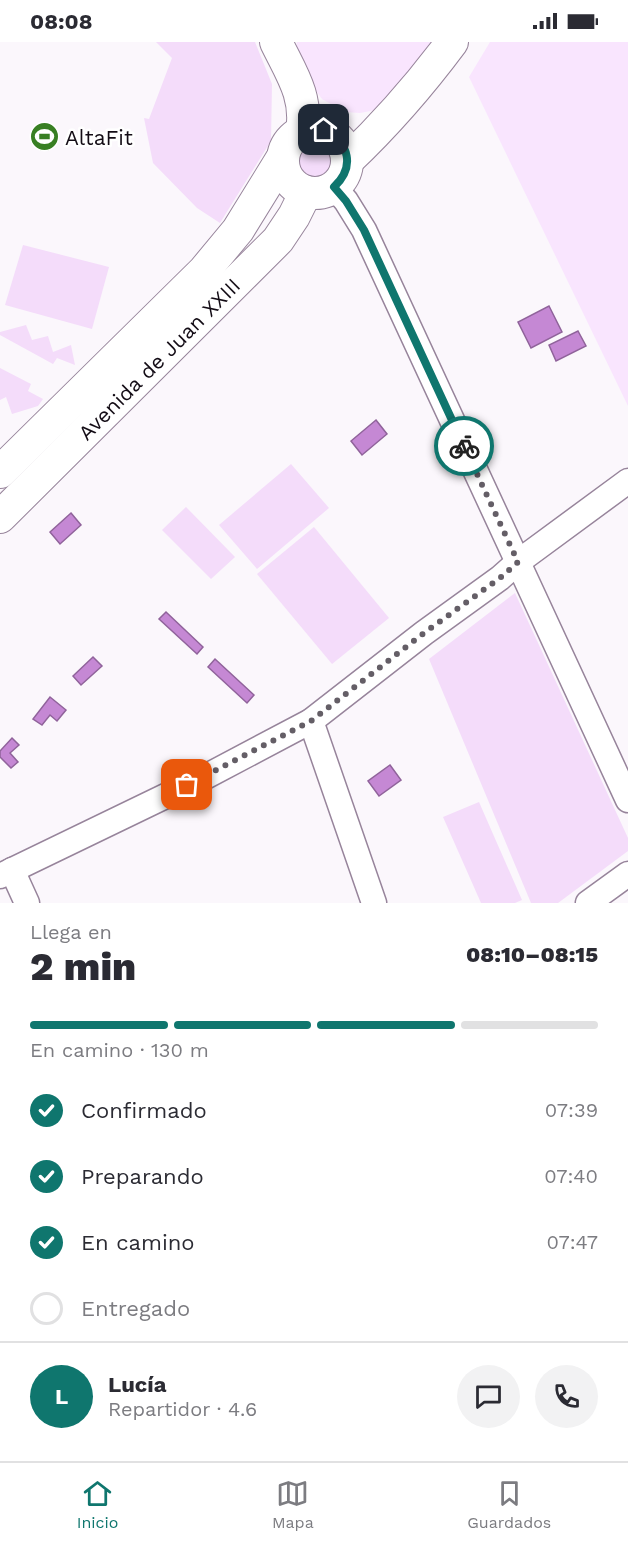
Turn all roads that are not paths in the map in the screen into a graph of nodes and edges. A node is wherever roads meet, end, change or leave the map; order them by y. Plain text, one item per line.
1 (276, 42) edge
2 (452, 42) edge
3 (302, 132) junction
4 (283, 157) junction
5 (329, 180) junction
6 (0, 472) edge
7 (628, 480) edge
8 (0, 517) edge
9 (518, 562) junction
10 (311, 721) junction
11 (628, 800) edge
12 (6, 873) edge
13 (628, 874) edge
14 (27, 903) edge
15 (374, 903) edge
16 (588, 903) edge

1 - 3 main road
2 - 5 main road, Avenida de Juan XXIII
3 - 4 main road
3 - 5 main road
4 - 5 main road
4 - 6 main road, Avenida de Juan XXIII
5 - 8 main road, Avenida de Juan XXIII
5 - 9 street
7 - 9 street
9 - 10 street
9 - 11 street
10 - 12 street
10 - 15 street
12 - 14 street
13 - 16 street

